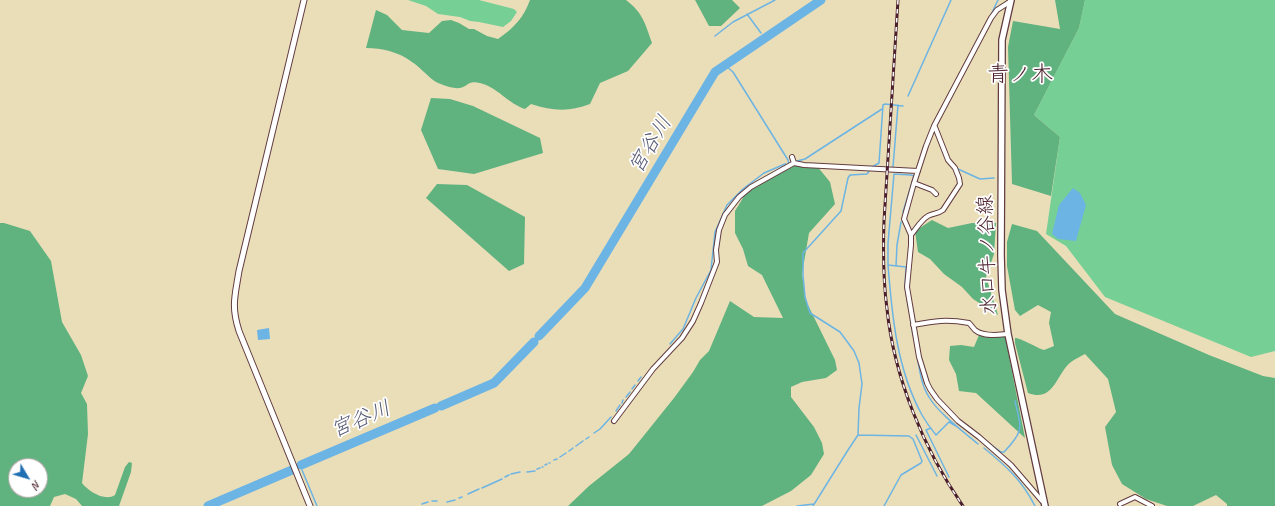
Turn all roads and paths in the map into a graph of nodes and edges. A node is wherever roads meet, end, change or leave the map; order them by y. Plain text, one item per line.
1 (304, 0) edge
2 (1011, 0) edge
3 (934, 126) junction
4 (792, 157) dead end
5 (794, 163) junction
6 (918, 172) junction
7 (914, 183) junction
8 (936, 194) dead end
9 (910, 235) junction
10 (913, 325) junction
11 (1008, 334) junction
12 (614, 421) dead end
13 (1044, 503) edge
14 (1119, 505) edge
15 (310, 506) edge
16 (1152, 506) edge

1 - 15 street
2 - 3 street
2 - 11 main road, 水口牛ノ谷線
3 - 6 street
3 - 9 street
4 - 5 street
5 - 6 street
5 - 12 street
6 - 7 street
7 - 8 street
7 - 9 street
9 - 10 street
10 - 11 street
10 - 13 street
11 - 13 main road, 水口牛ノ谷線
14 - 16 street

